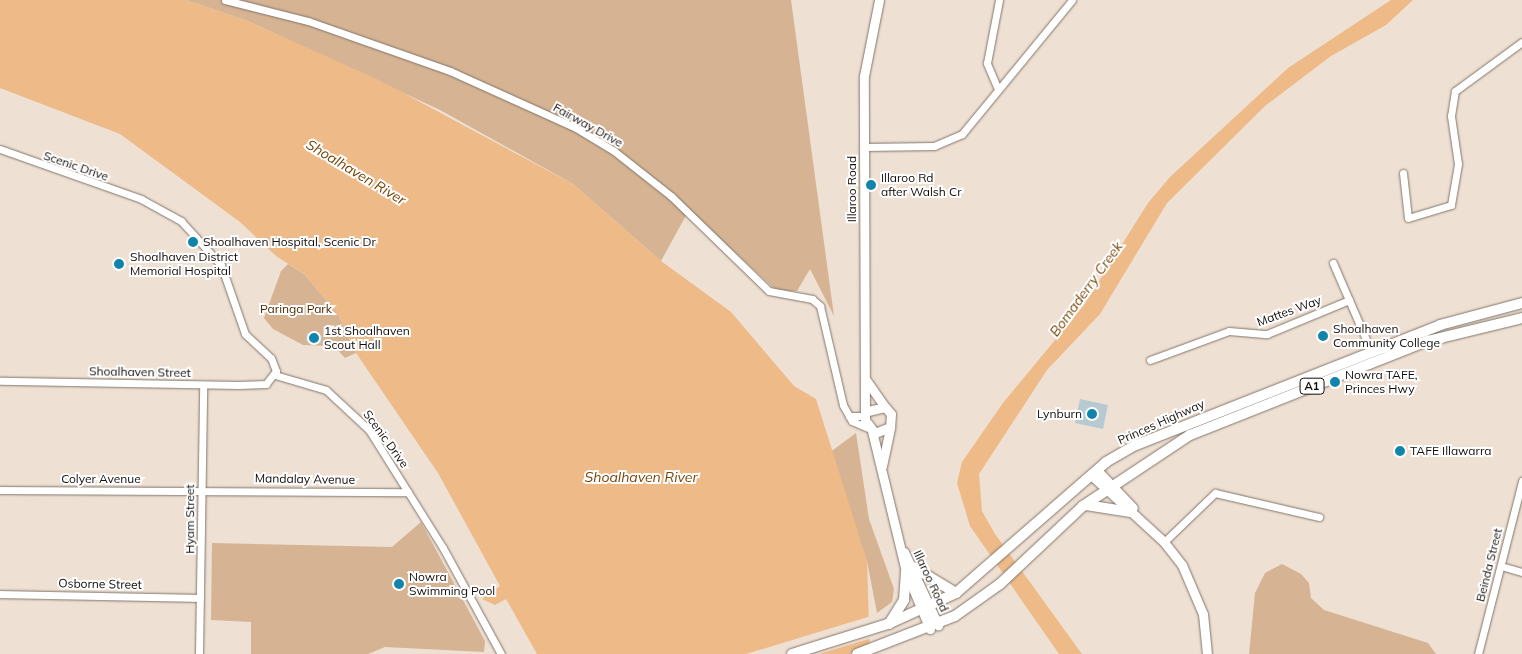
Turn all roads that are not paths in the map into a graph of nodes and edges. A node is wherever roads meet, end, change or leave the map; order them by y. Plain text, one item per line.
1 (225, 0) edge
2 (879, 0) edge
3 (999, 0) edge
4 (1072, 0) edge
5 (1522, 42) edge
6 (997, 87) junction
7 (864, 147) junction
8 (0, 149) edge
9 (1403, 173) dead end
10 (1333, 263) dead end
11 (1349, 300) junction
12 (1522, 303) edge
13 (1522, 318) edge
14 (1428, 341) junction
15 (1371, 351) junction
16 (1150, 360) dead end
17 (274, 375) junction
18 (866, 380) junction
19 (0, 381) edge
20 (203, 385) junction
21 (885, 407) junction
22 (867, 414) junction
23 (849, 416) junction
24 (890, 427) junction
25 (870, 430) junction
26 (882, 469) junction
27 (1094, 472) junction
28 (1522, 481) edge
29 (1109, 487) junction
30 (0, 490) edge
31 (201, 491) junction
32 (408, 492) junction
33 (1083, 506) junction
34 (1134, 514) junction
35 (1319, 517) dead end
36 (1164, 542) junction
37 (1501, 566) junction
38 (909, 569) junction
39 (1522, 572) edge
40 (956, 593) junction
41 (0, 594) edge
42 (200, 598) junction
43 (926, 608) junction
44 (883, 626) junction
45 (934, 627) junction
46 (199, 654) edge
47 (500, 654) edge
48 (792, 654) edge
49 (858, 654) edge
50 (1207, 654) edge
51 (1478, 654) edge

1 - 23 street, Fairway Drive
2 - 7 main road, Illaroo Road
3 - 6 street
4 - 6 street
5 - 9 street
6 - 7 street
7 - 18 main road, Illaroo Road
8 - 17 street, Scenic Drive
10 - 11 street
11 - 15 street
11 - 16 street, Mattes Way
12 - 15 highway, Princes Highway / A1
13 - 14 highway, Princes Highway / A1
14 - 15 street
14 - 29 highway, Princes Highway / A1
15 - 27 highway, Princes Highway / A1
17 - 20 street, Shoalhaven Street
17 - 32 street, Scenic Drive
18 - 21 main road, Illaroo Road
18 - 22 main road, Illaroo Road
19 - 20 street, Shoalhaven Street
20 - 31 street, Hyam Street
21 - 22 main road
21 - 24 main road, Illaroo Road
22 - 23 street
22 - 25 main road, Illaroo Road
23 - 25 street
24 - 25 main road
24 - 26 main road, Illaroo Road
25 - 26 main road, Illaroo Road
26 - 38 main road, Illaroo Road
27 - 29 main road
27 - 40 highway, Princes Highway / A1
28 - 37 street, Beinda Street
29 - 33 highway, Princes Highway / A1
29 - 34 main road
30 - 31 street, Colyer Avenue
31 - 32 street, Mandalay Avenue
31 - 42 street, Hyam Street
32 - 47 street, Scenic Drive
33 - 34 highway
33 - 45 highway, Princes Highway / A1
34 - 36 main road
35 - 36 street
36 - 50 main road
37 - 39 street
37 - 51 street, Beinda Street
38 - 40 highway
38 - 43 main road, Illaroo Road
38 - 44 highway
40 - 43 highway, Princes Highway / A1
41 - 42 street, Osborne Street
42 - 46 street, Hyam Street
43 - 44 highway, Princes Highway / A1
43 - 45 main road, Illaroo Road
44 - 48 highway, Princes Highway / A1
45 - 49 highway, Princes Highway / A1

